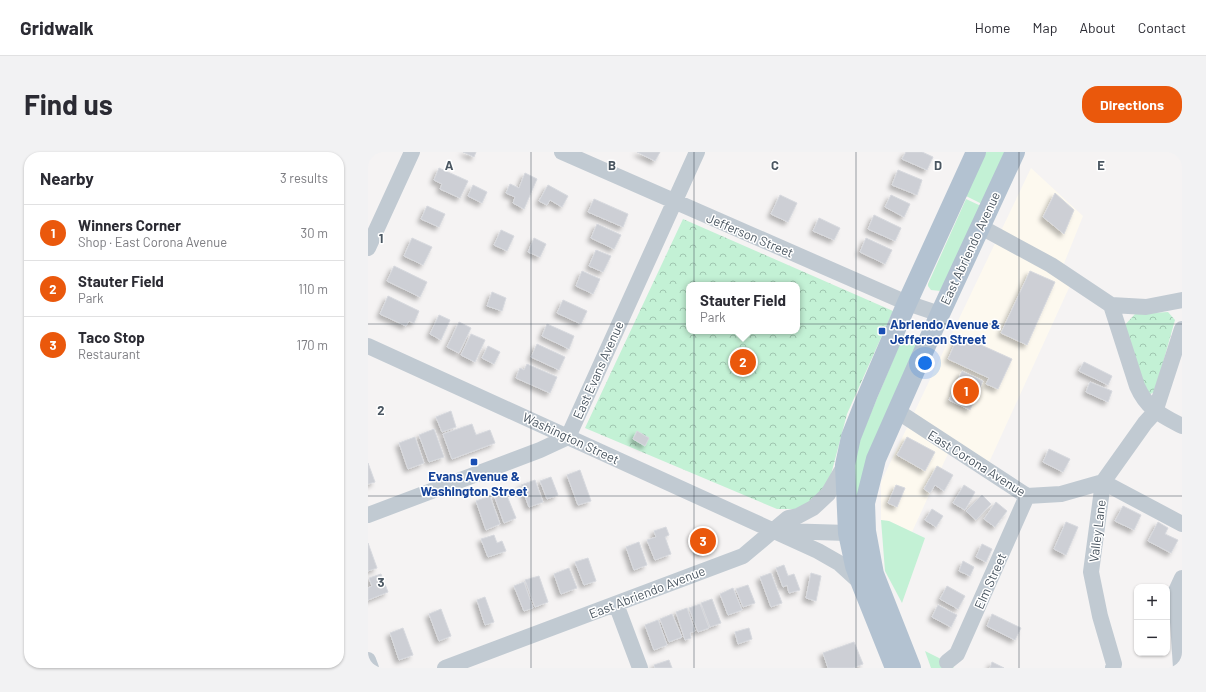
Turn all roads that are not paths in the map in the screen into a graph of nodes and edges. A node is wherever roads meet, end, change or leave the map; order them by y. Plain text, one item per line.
1 (412, 152) edge
2 (562, 152) edge
3 (697, 152) edge
4 (976, 152) edge
5 (1015, 152) edge
6 (675, 202) junction
7 (981, 227) junction
8 (368, 248) edge
9 (1182, 300) edge
10 (907, 303) junction
11 (1112, 305) junction
12 (940, 314) junction
13 (1182, 329) edge
14 (368, 346) edge
15 (897, 411) junction
16 (1155, 412) junction
17 (1182, 426) edge
18 (568, 437) junction
19 (845, 465) junction
20 (1103, 482) junction
21 (1027, 496) junction
22 (368, 515) edge
23 (1182, 524) edge
24 (773, 531) junction
25 (857, 532) junction
26 (1182, 578) edge
27 (861, 584) junction
28 (616, 604) junction
29 (368, 660) edge
30 (947, 662) dead end
31 (371, 668) edge
32 (445, 668) edge
33 (640, 668) edge
34 (895, 668) edge
35 (911, 668) edge
36 (1113, 668) edge
37 (1181, 668) edge

1 - 8 street
2 - 6 street, Jefferson Street
3 - 6 street, East Evans Avenue
4 - 10 main road
5 - 7 main road, East Abriendo Avenue
6 - 10 street, Jefferson Street
6 - 18 street, East Evans Avenue
7 - 11 street
7 - 12 main road, East Abriendo Avenue
9 - 11 street
10 - 12 street, Jefferson Street
10 - 19 main road
11 - 16 street
12 - 15 main road, East Abriendo Avenue
13 - 16 street
14 - 18 street, Washington Street
15 - 21 street, East Corona Avenue
15 - 25 main road, East Abriendo Avenue
16 - 17 street
16 - 20 street
18 - 22 street
18 - 24 street, Washington Street
19 - 24 street, East Abriendo Avenue
19 - 25 main road
20 - 21 street, East Corona Avenue
20 - 23 street, Valley Lane
20 - 36 street, Valley Lane
21 - 30 street, Elm Street
24 - 25 street
24 - 27 street, Washington Street
24 - 28 street, East Abriendo Avenue
25 - 27 main road
25 - 35 main road
26 - 37 street
27 - 34 main road
28 - 32 street, East Abriendo Avenue
28 - 33 street
29 - 31 street

